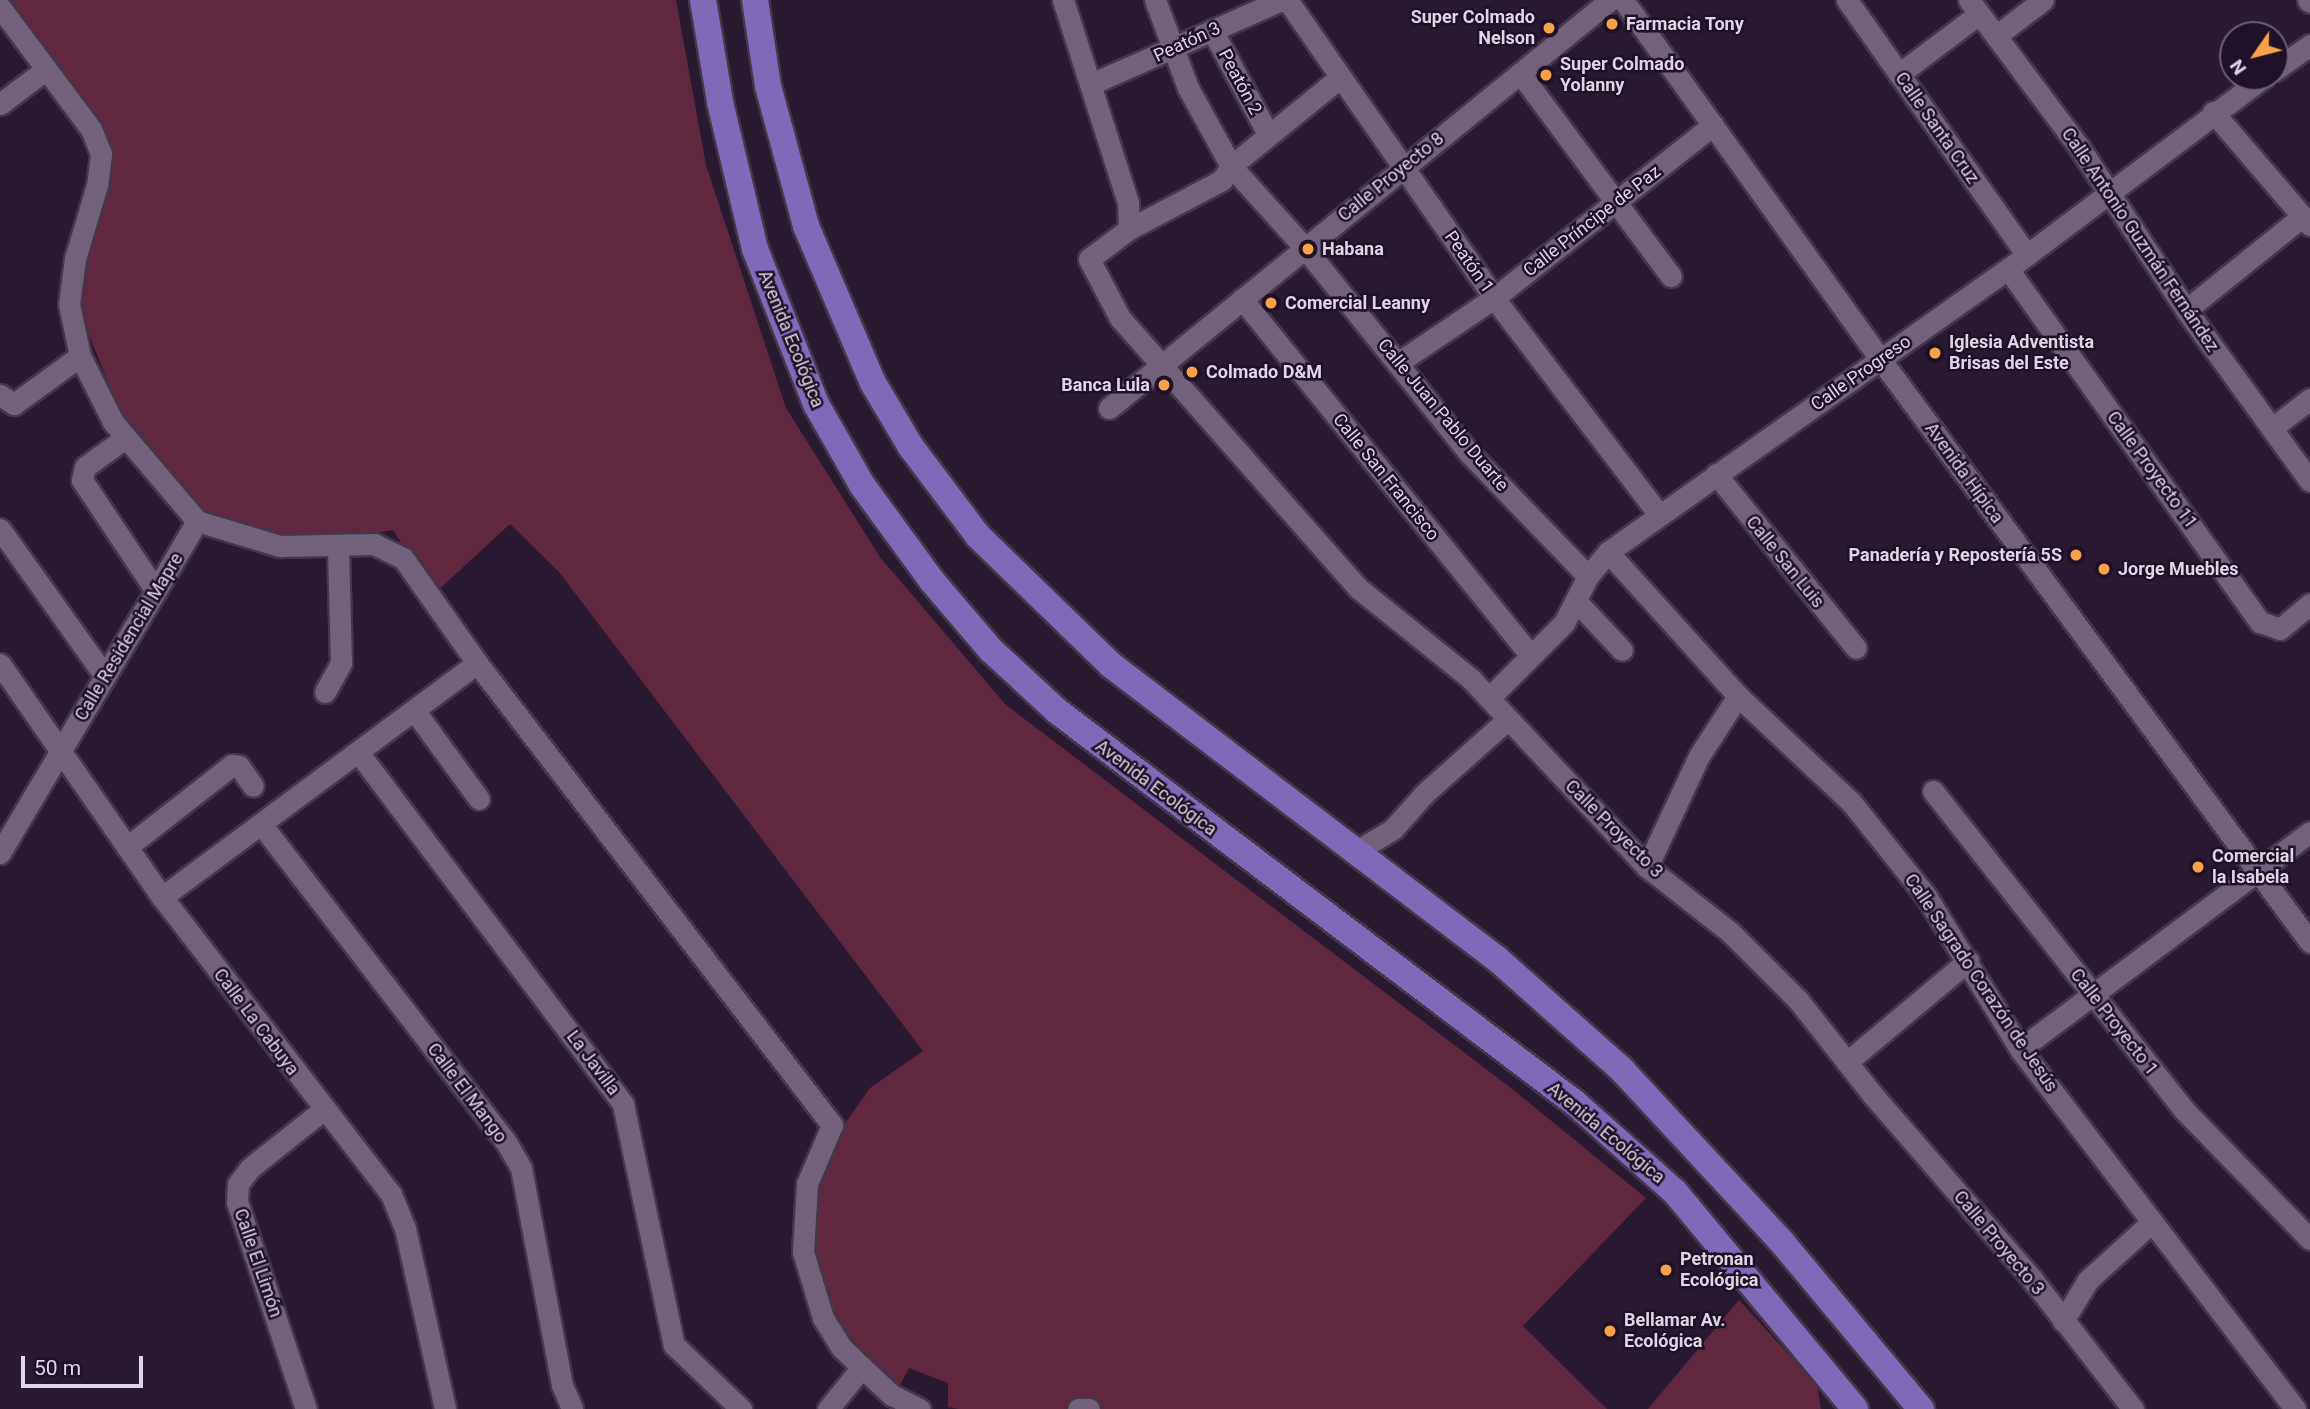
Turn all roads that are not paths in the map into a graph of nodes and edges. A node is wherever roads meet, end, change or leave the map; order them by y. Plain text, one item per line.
1 (703, 0) edge
2 (755, 0) edge
3 (1063, 0) edge
4 (1155, 0) edge
5 (1610, 0) edge
6 (1623, 0) edge
7 (1847, 0) edge
8 (2043, 0) edge
9 (1278, 1) edge
10 (0, 7) edge
11 (1974, 7) edge
12 (1212, 30) junction
13 (1996, 36) junction
14 (2310, 45) edge
15 (1174, 50) junction
16 (2289, 60) edge
17 (44, 71) junction
18 (1520, 73) junction
19 (1899, 74) junction
20 (1338, 79) junction
21 (1093, 83) junction
22 (2244, 91) edge
23 (0, 104) edge
24 (2213, 113) junction
25 (1713, 125) junction
26 (1268, 134) junction
27 (1231, 166) junction
28 (1402, 167) junction
29 (2107, 195) junction
30 (1616, 202) junction
31 (2306, 221) edge
32 (1129, 229) junction
33 (1304, 247) junction
34 (2027, 256) junction
35 (2008, 270) junction
36 (1671, 276) dead end
37 (1494, 298) junction
38 (1242, 299) junction
39 (2186, 310) junction
40 (80, 356) junction
41 (1881, 360) junction
42 (1399, 362) junction
43 (1163, 363) junction
44 (0, 395) edge
45 (2310, 399) edge
46 (1109, 408) dead end
47 (2272, 428) junction
48 (125, 438) junction
49 (1716, 474) junction
50 (2310, 481) edge
51 (1658, 513) junction
52 (197, 521) junction
53 (0, 529) edge
54 (338, 546) junction
55 (1608, 552) junction
56 (1588, 576) junction
57 (156, 592) junction
58 (1576, 601) junction
59 (2310, 604) edge
60 (1856, 648) dead end
61 (1622, 650) dead end
62 (1530, 655) junction
63 (477, 663) junction
64 (0, 664) edge
65 (105, 676) junction
66 (325, 692) dead end
67 (1738, 696) junction
68 (1489, 698) junction
69 (414, 710) junction
70 (1508, 719) junction
71 (60, 752) junction
72 (358, 752) junction
73 (253, 786) dead end
74 (1933, 791) dead end
75 (479, 799) dead end
76 (261, 824) junction
77 (2310, 832) edge
78 (127, 847) junction
79 (1357, 851) junction
80 (0, 853) edge
81 (1647, 867) junction
82 (2256, 870) junction
83 (162, 897) junction
84 (2310, 942) edge
85 (1968, 961) junction
86 (2090, 993) junction
87 (2020, 1049) junction
88 (1847, 1062) junction
89 (323, 1110) junction
90 (2152, 1222) junction
91 (2310, 1239) edge
92 (2063, 1321) junction
93 (862, 1367) junction
94 (1848, 1406) edge
95 (306, 1409) edge
96 (445, 1409) edge
97 (572, 1409) edge
98 (741, 1409) edge
99 (828, 1409) edge
100 (920, 1409) edge
101 (1078, 1409) edge
102 (1089, 1409) edge
103 (1921, 1409) edge
104 (2133, 1409) edge
105 (2295, 1409) edge

1 - 94 main road, Avenida Ecológica
2 - 79 main road
3 - 21 street
4 - 15 street, Calle Juan Pablo Duarte
5 - 18 street, Calle Proyecto 8
6 - 25 street, Avenida Hípica
7 - 19 street, Calle Santa Cruz
8 - 13 street
9 - 12 street, Peatón 3
9 - 20 street, Peatón 1
10 - 17 street
11 - 13 street, Calle Antonio Guzmán Fernández
11 - 19 street
12 - 15 street, Peatón 3
12 - 26 street, Peatón 2
13 - 29 street, Calle Antonio Guzmán Fernández
14 - 16 street
15 - 21 street, Peatón 3
15 - 27 street, Calle Juan Pablo Duarte
17 - 23 street
17 - 40 street
18 - 28 street, Calle Proyecto 8
18 - 30 street
19 - 34 street, Calle Santa Cruz
20 - 26 street
20 - 28 street, Peatón 1
21 - 32 street
22 - 24 street, Calle Progreso
24 - 29 street, Calle Progreso
24 - 31 street
25 - 30 street, Calle Príncipe de Paz
25 - 41 street, Avenida Hípica
26 - 27 street
27 - 32 street
27 - 33 street, Calle Juan Pablo Duarte
28 - 33 street, Calle Proyecto 8
28 - 37 street, Peatón 1
29 - 34 street, Calle Progreso
29 - 39 street, Calle Antonio Guzmán Fernández
30 - 36 street
30 - 37 street, Calle Príncipe de Paz
31 - 39 street
32 - 43 street, Calle Proyecto 3
33 - 38 street, Calle Proyecto 8
33 - 42 street, Calle Juan Pablo Duarte
34 - 35 street, Calle Progreso
35 - 41 street, Calle Progreso
35 - 59 street, Calle Proyecto 11
37 - 42 street, Calle Príncipe de Paz
37 - 51 street, Peatón 1
38 - 43 street, Calle Proyecto 8
38 - 62 street, Calle San Francisco
39 - 47 street, Calle Antonio Guzmán Fernández
40 - 44 street
40 - 48 street
41 - 49 street, Calle Progreso
41 - 82 street, Avenida Hípica
42 - 56 street, Calle Juan Pablo Duarte
43 - 46 street, Calle Proyecto 8
43 - 68 street, Calle Proyecto 3
45 - 47 street
47 - 50 street, Calle Antonio Guzmán Fernández
48 - 52 street
48 - 57 street
49 - 51 street, Calle Progreso
49 - 60 street, Calle San Luis
51 - 55 street, Calle Progreso
52 - 54 street
52 - 57 street, Calle Residencial Mapre
53 - 65 street
54 - 63 street
54 - 66 street
55 - 56 street, Calle Progreso
55 - 67 street, Calle Sagrado Corazón de Jesús
56 - 58 street, Calle Progreso
57 - 65 street, Calle Residencial Mapre
58 - 61 street
58 - 62 street, Calle Progreso
62 - 68 street, Calle Progreso
63 - 69 street
63 - 93 street
64 - 71 street, Calle La Cabuya
65 - 71 street, Calle Residencial Mapre
67 - 81 street
67 - 85 street, Calle Sagrado Corazón de Jesús
68 - 70 street, Calle Proyecto 3
69 - 72 street
69 - 75 street
70 - 79 street
70 - 81 street, Calle Proyecto 3
71 - 78 street, Calle La Cabuya
71 - 80 street, Calle Residencial Mapre
72 - 76 street
72 - 98 street, La Javilla
73 - 78 street
74 - 86 street, Calle Proyecto 1
76 - 83 street
76 - 97 street, Calle El Mango
77 - 82 street
78 - 83 street, Calle La Cabuya
79 - 103 main road
81 - 88 street, Calle Proyecto 3
82 - 84 street, Avenida Hípica
82 - 86 street
83 - 89 street, Calle La Cabuya
85 - 87 street, Calle Sagrado Corazón de Jesús
85 - 88 street
86 - 87 street
86 - 91 street, Calle Proyecto 1
87 - 90 street, Calle Sagrado Corazón de Jesús
88 - 92 street, Calle Proyecto 3
89 - 95 street, Calle El Limón
89 - 96 street, Calle La Cabuya
90 - 92 street
90 - 105 street, Calle Sagrado Corazón de Jesús
92 - 104 street, Calle Proyecto 3
93 - 99 street
93 - 100 street
101 - 102 street

